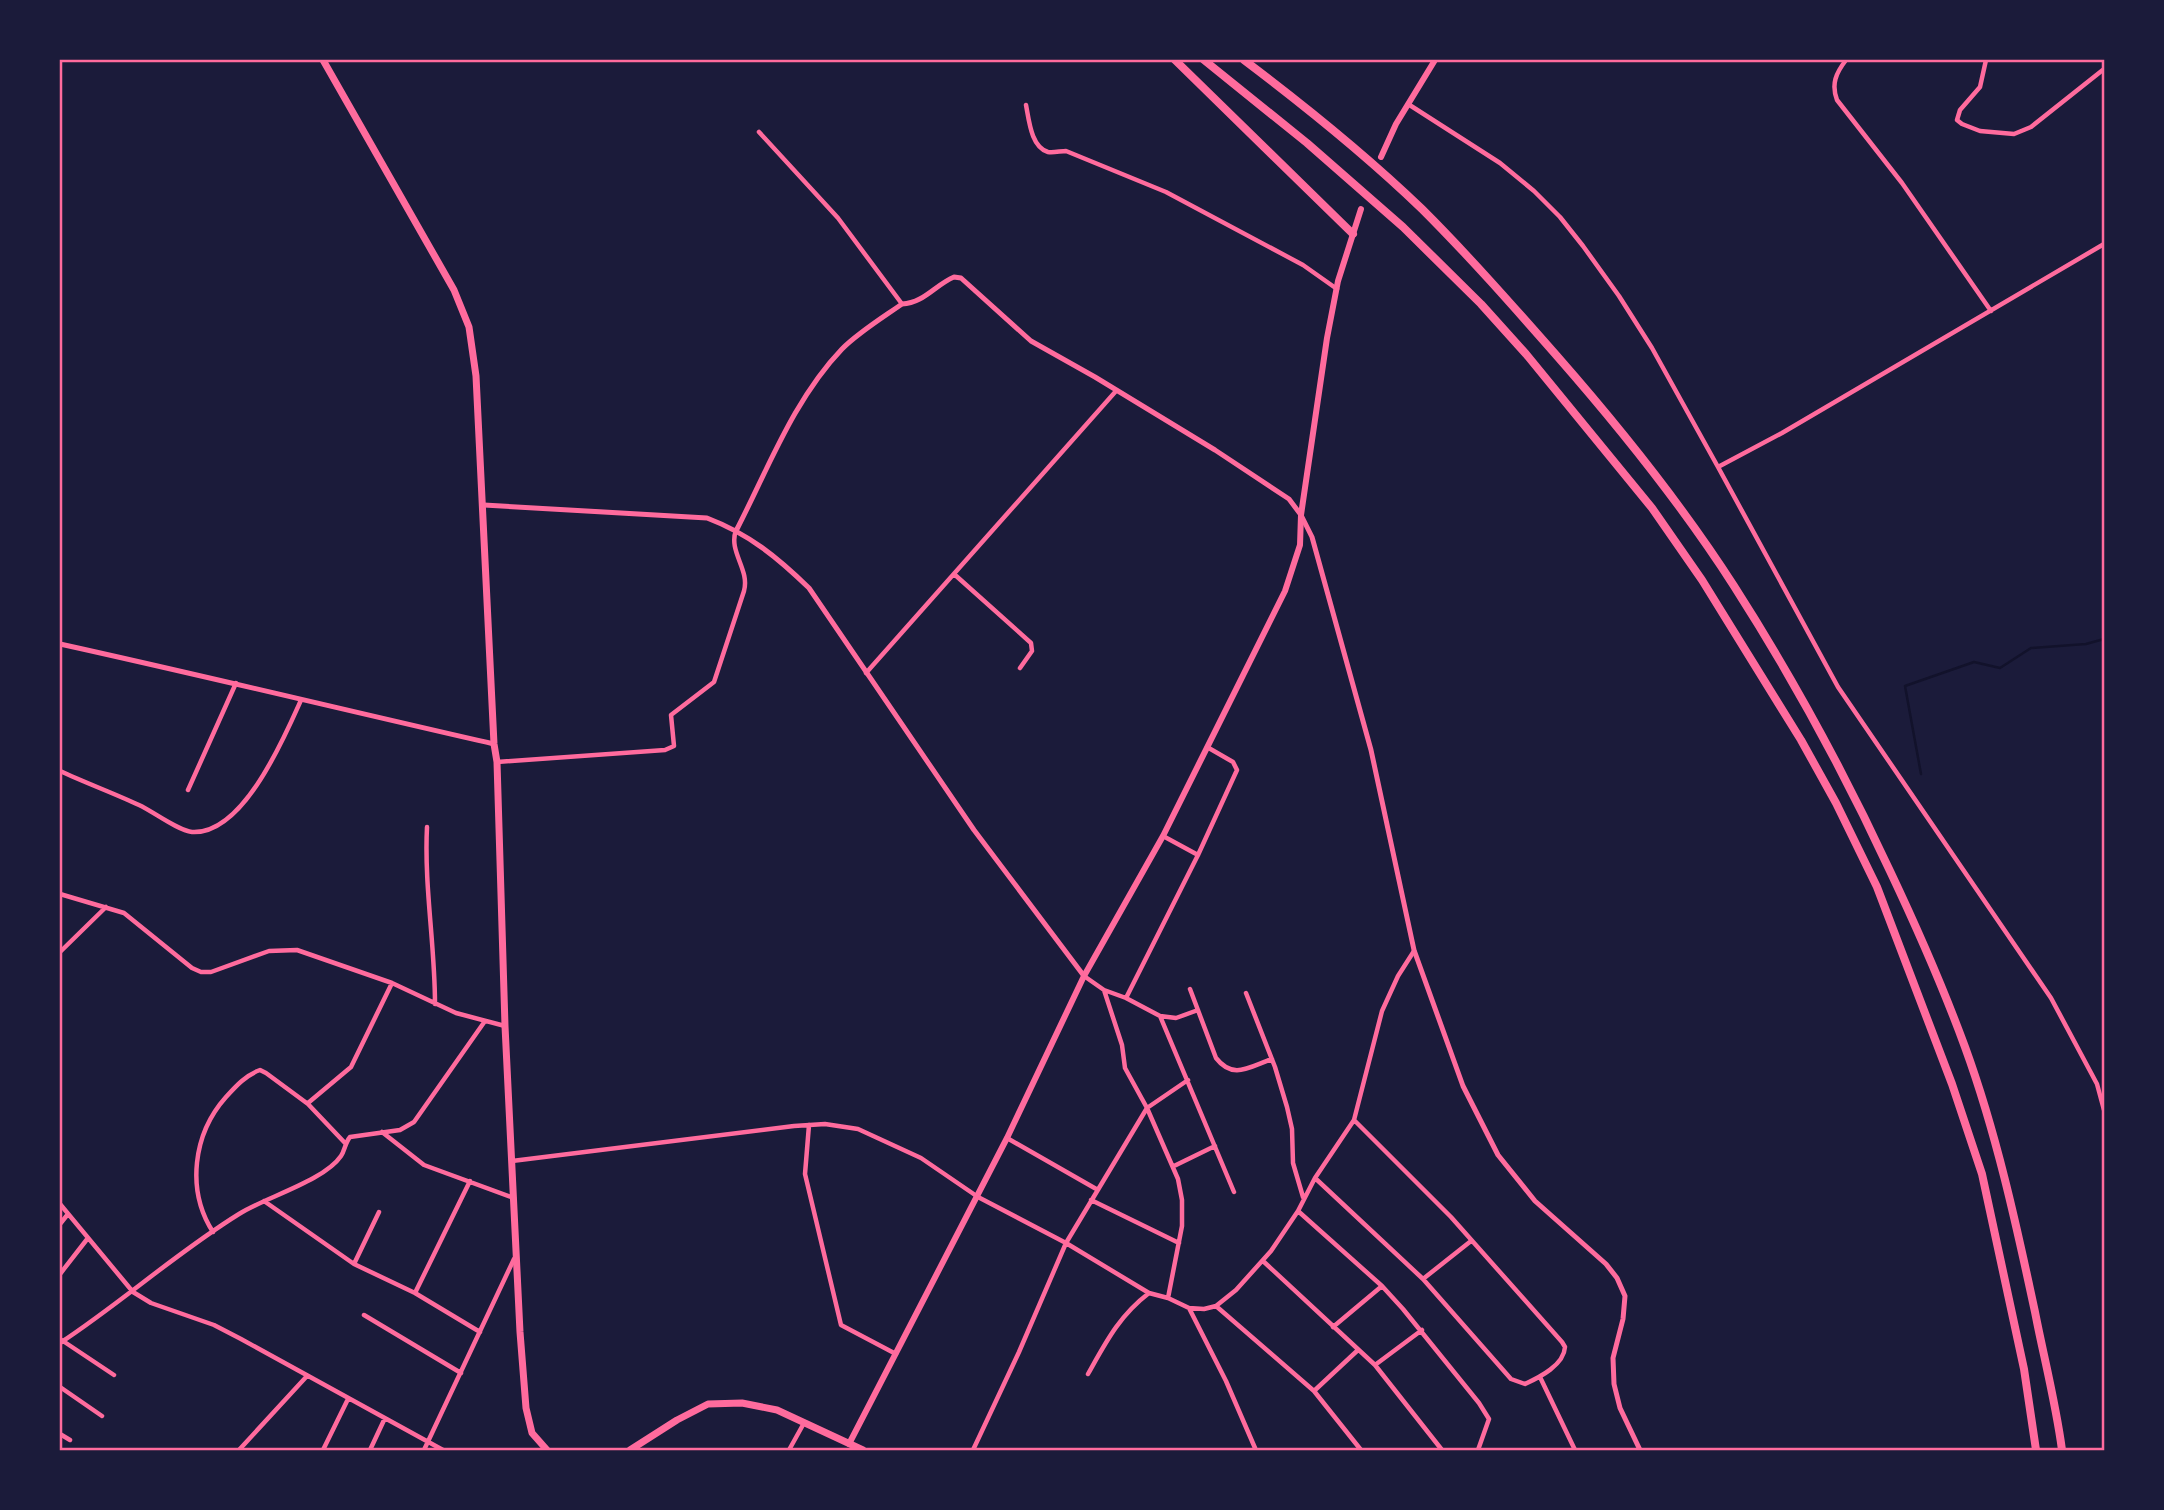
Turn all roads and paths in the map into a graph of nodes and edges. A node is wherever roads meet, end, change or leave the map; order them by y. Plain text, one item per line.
1 (323, 60) edge
2 (1175, 60) edge
3 (1204, 60) edge
4 (1244, 60) edge
5 (1435, 60) edge
6 (1846, 60) edge
7 (1986, 60) edge
8 (2105, 69) edge
9 (1407, 104) junction
10 (1026, 105) dead end
11 (759, 132) dead end
12 (1381, 157) dead end
13 (1361, 209) dead end
14 (1353, 234) junction
15 (2105, 243) edge
16 (1337, 289) junction
17 (902, 304) junction
18 (1991, 311) junction
19 (1116, 391) junction
20 (1718, 467) junction
21 (484, 505) junction
22 (1301, 515) junction
23 (737, 529) junction
24 (954, 574) junction
25 (60, 644) edge
26 (1020, 668) dead end
27 (866, 673) junction
28 (236, 682) junction
29 (301, 700) junction
30 (494, 744) junction
31 (1206, 746) junction
32 (497, 762) junction
33 (60, 771) edge
34 (188, 790) dead end
35 (427, 827) dead end
36 (1163, 835) junction
37 (1198, 855) junction
38 (60, 894) edge
39 (107, 907) junction
40 (1414, 950) junction
41 (60, 952) edge
42 (1084, 976) junction
43 (392, 983) junction
44 (1190, 989) dead end
45 (1104, 990) junction
46 (1246, 993) dead end
47 (1126, 998) junction
48 (435, 1004) junction
49 (1198, 1010) junction
50 (1160, 1016) junction
51 (485, 1021) junction
52 (505, 1026) junction
53 (1272, 1059) junction
54 (1188, 1080) junction
55 (308, 1104) junction
56 (1147, 1108) junction
57 (2105, 1110) edge
58 (1354, 1120) junction
59 (809, 1125) junction
60 (382, 1131) junction
61 (1007, 1138) junction
62 (345, 1143) junction
63 (1215, 1146) junction
64 (512, 1161) junction
65 (1174, 1166) junction
66 (1315, 1178) junction
67 (470, 1181) junction
68 (1098, 1190) junction
69 (1234, 1192) dead end
70 (978, 1197) junction
71 (514, 1198) junction
72 (1303, 1198) junction
73 (1091, 1200) junction
74 (263, 1201) junction
75 (60, 1204) edge
76 (1298, 1211) junction
77 (379, 1212) dead end
78 (68, 1214) junction
79 (60, 1224) edge
80 (213, 1232) junction
81 (88, 1238) junction
82 (1471, 1241) junction
83 (1066, 1243) junction
84 (1180, 1243) junction
85 (516, 1255) junction
86 (1263, 1261) junction
87 (354, 1264) junction
88 (60, 1274) edge
89 (1423, 1279) junction
90 (1382, 1286) junction
91 (133, 1292) junction
92 (415, 1293) junction
93 (1149, 1293) junction
94 (1167, 1298) junction
95 (1216, 1306) junction
96 (1189, 1308) junction
97 (364, 1315) dead end
98 (1333, 1327) junction
99 (1422, 1329) junction
100 (480, 1332) junction
101 (60, 1341) edge
102 (1358, 1350) junction
103 (896, 1354) junction
104 (1375, 1365) junction
105 (461, 1373) junction
106 (1088, 1374) dead end
107 (114, 1375) dead end
108 (307, 1376) junction
109 (1540, 1377) junction
110 (60, 1387) edge
111 (1314, 1391) junction
112 (348, 1398) junction
113 (102, 1416) dead end
114 (385, 1418) junction
115 (804, 1423) junction
116 (60, 1434) edge
117 (70, 1440) dead end
118 (428, 1441) junction
119 (849, 1444) junction
120 (1255, 1448) dead end
121 (239, 1451) edge
122 (323, 1451) edge
123 (370, 1451) edge
124 (424, 1451) edge
125 (443, 1451) edge
126 (547, 1451) edge
127 (630, 1451) edge
128 (789, 1451) edge
129 (863, 1451) edge
130 (973, 1451) edge
131 (1361, 1451) edge
132 (1442, 1451) edge
133 (1478, 1451) edge
134 (1575, 1451) edge
135 (1640, 1451) edge
136 (2036, 1451) edge
137 (2062, 1451) edge

1 - 21 main road
2 - 14 highway
3 - 136 highway
4 - 137 highway
5 - 9 main road
6 - 18 street
7 - 8 street
9 - 12 main road
9 - 20 street
10 - 16 street
11 - 17 street
13 - 14 main road
14 - 16 main road
15 - 18 street
16 - 22 main road
17 - 19 street
17 - 23 street
18 - 20 street
19 - 22 street
19 - 24 street
20 - 57 street
21 - 23 street
21 - 30 main road
22 - 31 main road
22 - 40 street
23 - 27 street
23 - 32 street
24 - 26 street
24 - 27 street
25 - 28 street
27 - 42 street
28 - 29 street
28 - 34 street
29 - 30 street
29 - 33 street
30 - 32 main road
31 - 36 main road
31 - 37 street
32 - 52 main road
35 - 48 street
36 - 37 street
36 - 42 main road
37 - 47 street
38 - 39 street
39 - 41 street
39 - 43 street
40 - 58 street
40 - 135 street
42 - 45 street
42 - 61 main road
43 - 48 street
43 - 55 street
44 - 49 street
45 - 47 street
45 - 56 street
46 - 53 street
47 - 50 street
48 - 51 street
49 - 50 street
49 - 53 street
50 - 54 street
51 - 52 street
51 - 60 street
52 - 64 main road
53 - 72 street
54 - 56 street
54 - 63 street
55 - 62 street
55 - 80 street
56 - 65 street
56 - 68 street
58 - 66 street
58 - 82 street
59 - 64 street
59 - 70 street
59 - 103 street
60 - 62 street
60 - 67 street
61 - 68 street
61 - 70 main road
62 - 74 street
63 - 65 street
63 - 69 street
64 - 71 main road
65 - 84 street
66 - 72 street
66 - 89 street
67 - 71 street
67 - 92 street
68 - 73 street
70 - 83 street
70 - 103 main road
71 - 85 main road
72 - 76 street
73 - 83 street
73 - 84 street
74 - 80 street
74 - 87 street
75 - 78 street
76 - 86 street
76 - 90 street
77 - 87 street
78 - 79 street
78 - 81 street
80 - 91 street
81 - 88 street
81 - 91 street
82 - 89 street
82 - 109 street
83 - 93 street
83 - 130 street
84 - 94 street
85 - 100 street
85 - 126 main road
86 - 95 street
86 - 98 street
87 - 92 street
89 - 109 street
90 - 98 street
90 - 99 street
91 - 101 street
91 - 108 street
92 - 100 street
93 - 94 street
93 - 106 street
94 - 96 street
95 - 96 street
95 - 111 street
96 - 120 street
97 - 105 street
98 - 102 street
99 - 104 street
99 - 133 street
100 - 105 street
101 - 107 street
102 - 104 street
102 - 111 street
103 - 119 main road
104 - 132 street
105 - 118 street
108 - 112 street
108 - 121 street
109 - 134 street
110 - 113 street
111 - 131 street
112 - 114 street
112 - 122 street
114 - 118 street
114 - 123 street
115 - 119 main road
115 - 127 main road
115 - 128 street
116 - 117 street
118 - 124 street
118 - 125 street
119 - 129 main road

